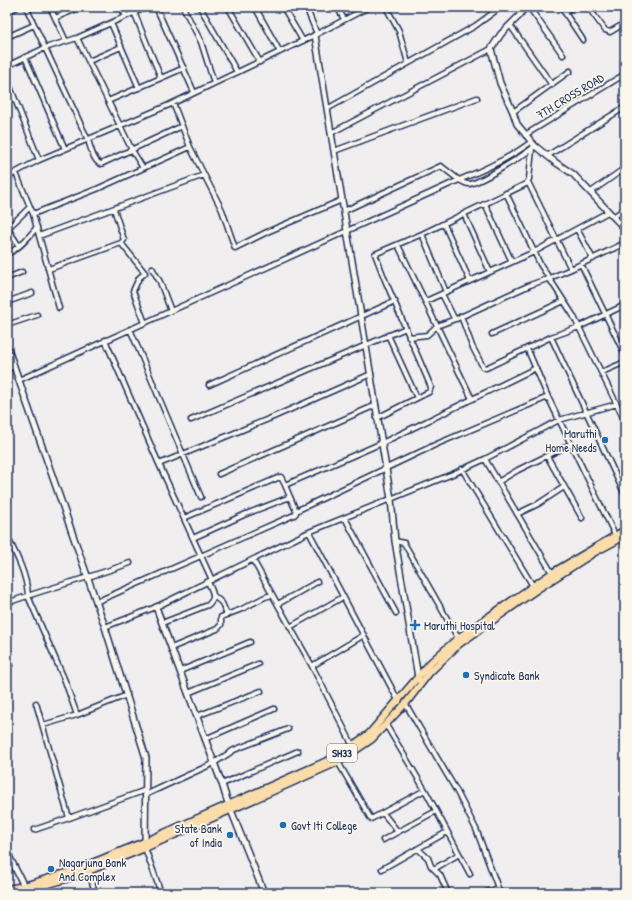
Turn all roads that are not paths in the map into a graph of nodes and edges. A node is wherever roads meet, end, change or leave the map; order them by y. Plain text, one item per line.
1 (17, 7) edge
2 (26, 7) edge
3 (50, 7) edge
4 (81, 7) edge
5 (121, 7) edge
6 (147, 7) edge
7 (156, 7) edge
8 (183, 7) edge
9 (200, 7) edge
10 (228, 7) edge
11 (255, 7) edge
12 (283, 7) edge
13 (306, 7) edge
14 (338, 7) edge
15 (386, 7) edge
16 (501, 7) edge
17 (525, 7) edge
18 (529, 7) edge
19 (561, 7) edge
20 (573, 7) edge
21 (588, 7) edge
22 (366, 8) edge
23 (7, 12) edge
24 (134, 12) junction
25 (564, 12) junction
26 (126, 16) junction
27 (55, 18) junction
28 (344, 20) junction
29 (111, 23) junction
30 (625, 23) edge
31 (34, 25) junction
32 (510, 25) junction
33 (316, 34) junction
34 (7, 37) edge
35 (77, 38) junction
36 (583, 40) dead end
37 (66, 41) junction
38 (303, 41) junction
39 (121, 47) junction
40 (45, 48) junction
41 (491, 49) junction
42 (280, 52) junction
43 (563, 55) dead end
44 (25, 57) junction
45 (89, 61) junction
46 (260, 62) junction
47 (408, 63) junction
48 (7, 66) edge
49 (184, 68) junction
50 (570, 71) dead end
51 (238, 72) junction
52 (625, 74) edge
53 (161, 78) junction
54 (7, 79) edge
55 (214, 83) junction
56 (552, 85) junction
57 (139, 88) junction
58 (194, 92) junction
59 (477, 98) dead end
60 (108, 102) junction
61 (172, 104) junction
62 (625, 107) edge
63 (327, 109) junction
64 (513, 112) junction
65 (182, 126) junction
66 (120, 127) junction
67 (331, 134) junction
68 (525, 135) junction
69 (88, 140) junction
70 (531, 142) junction
71 (190, 147) junction
72 (534, 148) junction
73 (65, 149) junction
74 (132, 150) junction
75 (334, 151) junction
76 (547, 156) junction
77 (39, 160) junction
78 (7, 168) edge
79 (143, 168) junction
80 (625, 168) edge
81 (14, 174) junction
82 (204, 175) junction
83 (7, 178) edge
84 (459, 180) junction
85 (528, 182) junction
86 (591, 192) junction
87 (506, 193) junction
88 (342, 200) junction
89 (485, 204) junction
90 (30, 207) junction
91 (625, 208) edge
92 (114, 209) junction
93 (344, 211) junction
94 (608, 212) junction
95 (33, 214) junction
96 (464, 214) junction
97 (613, 217) junction
98 (444, 224) junction
99 (37, 227) junction
100 (7, 229) edge
101 (577, 229) junction
102 (625, 229) edge
103 (347, 230) junction
104 (422, 234) junction
105 (39, 236) junction
106 (556, 239) junction
107 (120, 242) junction
108 (625, 243) edge
109 (398, 244) junction
110 (19, 246) junction
111 (534, 252) junction
112 (7, 254) edge
113 (593, 259) junction
114 (512, 262) junction
115 (581, 264) junction
116 (152, 268) dead end
117 (49, 269) junction
118 (571, 269) junction
119 (22, 272) dead end
120 (490, 272) junction
121 (7, 278) edge
122 (550, 278) junction
123 (470, 281) junction
124 (32, 293) dead end
125 (444, 293) junction
126 (395, 301) junction
127 (426, 301) junction
128 (564, 301) junction
129 (7, 302) edge
130 (625, 305) edge
131 (59, 308) dead end
132 (171, 311) junction
133 (38, 315) dead end
134 (606, 315) junction
135 (361, 316) junction
136 (461, 316) junction
137 (455, 319) junction
138 (145, 323) junction
139 (7, 325) edge
140 (437, 326) junction
141 (579, 327) junction
142 (406, 328) junction
143 (130, 329) junction
144 (492, 334) dead end
145 (388, 335) junction
146 (409, 337) junction
147 (551, 337) junction
148 (105, 340) junction
149 (366, 344) junction
150 (8, 348) edge
151 (527, 348) junction
152 (625, 355) edge
153 (625, 362) edge
154 (14, 366) junction
155 (536, 368) junction
156 (7, 369) edge
157 (602, 372) junction
158 (371, 374) junction
159 (19, 380) junction
160 (209, 385) dead end
161 (548, 397) junction
162 (416, 398) junction
163 (472, 399) junction
164 (618, 404) junction
165 (376, 405) junction
166 (623, 410) edge
167 (587, 412) junction
168 (377, 418) junction
169 (191, 420) dead end
170 (559, 420) junction
171 (625, 421) edge
172 (382, 443) junction
173 (571, 444) junction
174 (182, 455) junction
175 (547, 456) junction
176 (485, 459) junction
177 (159, 464) junction
178 (386, 468) junction
179 (462, 469) junction
180 (219, 474) dead end
181 (498, 482) junction
182 (284, 485) junction
183 (564, 487) junction
184 (625, 495) edge
185 (201, 497) dead end
186 (290, 497) junction
187 (391, 499) junction
188 (296, 511) junction
189 (517, 514) junction
190 (184, 518) junction
191 (344, 518) junction
192 (582, 518) dead end
193 (625, 530) edge
194 (309, 532) junction
195 (616, 535) junction
196 (7, 536) edge
197 (625, 536) edge
198 (193, 538) junction
199 (395, 541) junction
200 (201, 555) junction
201 (253, 560) junction
202 (130, 563) dead end
203 (552, 573) junction
204 (88, 578) junction
205 (210, 581) junction
206 (317, 582) dead end
207 (533, 586) junction
208 (213, 595) junction
209 (272, 595) junction
210 (28, 596) junction
211 (343, 597) junction
212 (96, 602) junction
213 (7, 603) edge
214 (278, 604) junction
215 (156, 607) junction
216 (396, 613) dead end
217 (227, 615) junction
218 (162, 623) junction
219 (105, 627) junction
220 (290, 627) junction
221 (364, 635) junction
222 (458, 638) junction
223 (250, 642) dead end
224 (171, 648) junction
225 (7, 660) edge
226 (258, 664) dead end
227 (10, 665) dead end
228 (312, 666) junction
229 (180, 671) junction
230 (420, 680) junction
231 (261, 692) dead end
232 (188, 694) junction
233 (127, 695) junction
234 (402, 701) junction
235 (36, 703) dead end
236 (274, 710) dead end
237 (77, 715) junction
238 (197, 716) junction
239 (43, 725) junction
240 (386, 725) junction
241 (288, 729) dead end
242 (205, 739) junction
243 (353, 746) junction
244 (298, 751) dead end
245 (338, 762) junction
246 (214, 763) junction
247 (222, 784) junction
248 (425, 790) junction
249 (146, 792) junction
250 (230, 807) junction
251 (436, 811) junction
252 (382, 813) junction
253 (69, 818) junction
254 (34, 830) dead end
255 (398, 832) junction
256 (448, 832) junction
257 (384, 840) dead end
258 (145, 845) junction
259 (418, 849) junction
260 (7, 852) edge
261 (459, 854) junction
262 (382, 869) dead end
263 (434, 869) junction
264 (89, 871) junction
265 (470, 874) dead end
266 (25, 888) junction
267 (498, 888) junction
268 (7, 889) edge
269 (15, 893) edge
270 (95, 893) edge
271 (161, 893) edge
272 (264, 893) edge
273 (448, 893) edge
274 (484, 893) edge
275 (500, 893) edge

1 - 23 street
2 - 31 street
3 - 27 street
4 - 27 street
5 - 26 street
6 - 24 street
7 - 49 street
8 - 55 street
9 - 51 street
10 - 46 street
11 - 42 street
12 - 38 street
13 - 33 street
14 - 28 street
15 - 47 street
16 - 47 street
17 - 32 street
18 - 43 street
19 - 25 street
20 - 25 street
21 - 30 street
22 - 28 street
24 - 26 street
24 - 53 street
25 - 36 street
26 - 29 street
27 - 37 street
28 - 33 street
29 - 35 street
29 - 39 street
31 - 34 street
31 - 40 street
32 - 41 street
32 - 56 street
33 - 38 street
33 - 63 street
35 - 37 street
35 - 45 street
37 - 40 street
38 - 42 street
39 - 45 street
39 - 57 street
40 - 44 street
40 - 69 street
41 - 64 street
41 - 67 street
42 - 46 street
44 - 48 street
44 - 73 street
45 - 60 street
46 - 51 street
47 - 63 street
49 - 53 street
49 - 58 street
50 - 56 street
51 - 55 street
52 - 68 street, 7TH CROSS ROAD
53 - 57 street
54 - 77 street
55 - 58 street
56 - 64 street
57 - 60 street
58 - 61 street
59 - 75 street
60 - 66 street
61 - 65 street
61 - 66 street
62 - 76 street
63 - 67 street
64 - 68 street
65 - 71 street
65 - 74 street
66 - 69 street
66 - 74 street
67 - 75 street
68 - 70 street
69 - 73 street
69 - 74 street
70 - 72 street
70 - 84 street
71 - 79 street
71 - 82 street
72 - 76 street
72 - 84 street
72 - 85 street
73 - 77 street
74 - 79 street
75 - 88 street
76 - 86 street
77 - 81 street
78 - 81 street
79 - 95 street
80 - 86 street
81 - 83 street
81 - 90 street
82 - 88 street
82 - 92 street
84 - 93 street
84 - 103 street
85 - 87 street
85 - 106 street
86 - 94 street
87 - 89 street
87 - 111 street
88 - 93 street
89 - 96 street
89 - 114 street
90 - 95 street
90 - 100 street
91 - 97 street
92 - 105 street
92 - 107 street
93 - 103 street
94 - 97 street
94 - 101 street
95 - 99 street
96 - 98 street
96 - 120 street
97 - 102 street
98 - 104 street
98 - 123 street
99 - 105 street
99 - 110 street
100 - 110 street
101 - 106 street
101 - 113 street
103 - 132 street
103 - 135 street
104 - 109 street
104 - 125 street
105 - 117 street
106 - 111 street
106 - 118 street
107 - 117 street
107 - 138 street
108 - 113 street
109 - 126 street
109 - 127 street
110 - 112 street
111 - 114 street
111 - 122 street
113 - 115 street
114 - 120 street
115 - 118 street
115 - 134 street
116 - 132 street
117 - 131 street
118 - 122 street
119 - 121 street
120 - 123 street
122 - 128 street
122 - 136 street
123 - 125 street
124 - 129 street
125 - 127 street
125 - 137 street
126 - 135 street
126 - 142 street
127 - 140 street
128 - 141 street
128 - 144 street
130 - 134 street
132 - 138 street
133 - 139 street
134 - 141 street
134 - 152 street
135 - 149 street
135 - 160 street
136 - 137 street
136 - 151 street
137 - 140 street
138 - 143 street
140 - 146 street
140 - 163 street
141 - 147 street
141 - 157 street
142 - 145 street
142 - 146 street
143 - 148 street
143 - 174 street
145 - 149 street
145 - 162 street
146 - 162 street
147 - 151 street
147 - 167 street
148 - 159 street
148 - 177 street
149 - 158 street
149 - 169 street
150 - 154 street
151 - 155 street
153 - 157 street
154 - 156 street
154 - 159 street
155 - 161 street
155 - 163 street
157 - 164 street
158 - 165 street
158 - 174 street
159 - 204 street
161 - 170 street
161 - 178 street
162 - 168 street
163 - 172 street
164 - 166 street
164 - 167 street
165 - 168 street
165 - 180 street
166 - 171 street
167 - 170 street
167 - 184 street
168 - 172 street
170 - 173 street
170 - 176 street
172 - 178 street
172 - 182 street
173 - 175 street
173 - 195 street
174 - 177 street
174 - 185 street
175 - 181 street
175 - 183 street
176 - 179 street
176 - 181 street
177 - 190 street
178 - 187 street
178 - 188 street
179 - 187 street
179 - 207 street
181 - 189 street
182 - 186 street
182 - 190 street
183 - 189 street
183 - 192 street
186 - 188 street
186 - 198 street
187 - 191 street
187 - 199 street
188 - 200 street
189 - 203 street
190 - 198 street
191 - 194 street
191 - 216 street
193 - 195 main road, SH33
194 - 201 street
194 - 211 street
195 - 203 main road, SH33
196 - 210 street
197 - 230 main road, SH33
198 - 200 street
199 - 222 street
199 - 230 street
200 - 205 street
200 - 212 street
201 - 205 street
201 - 209 street
202 - 204 street
203 - 207 main road, SH33
204 - 210 street
204 - 212 street
205 - 208 street
205 - 215 street
206 - 214 street
207 - 222 main road, SH33
208 - 217 street
208 - 218 street
209 - 214 street
209 - 217 street
210 - 213 street
210 - 237 street
211 - 220 street
211 - 221 street
212 - 219 street
214 - 220 street
215 - 218 street
215 - 219 street
217 - 224 street
218 - 224 street
219 - 233 street
220 - 228 street
221 - 228 street
221 - 234 street
222 - 230 main road, SH33
223 - 229 street
224 - 229 street
225 - 227 street
226 - 232 street
228 - 243 street
229 - 232 street
230 - 234 main road, SH33
231 - 238 street
232 - 238 street
233 - 237 street
233 - 249 street
234 - 240 main road, SH33
234 - 243 main road, SH33
234 - 267 street
235 - 239 street
236 - 242 street
237 - 239 street
238 - 242 street
239 - 253 street
240 - 245 main road, SH33
240 - 248 street
241 - 246 street
242 - 246 street
243 - 250 main road, SH33
244 - 247 street
245 - 250 main road, SH33
245 - 252 street
246 - 247 street
246 - 249 street
247 - 250 street
248 - 251 street
248 - 252 street
249 - 253 street
249 - 258 street
250 - 258 main road, SH33
250 - 272 street
251 - 255 street
251 - 256 street
252 - 255 street
253 - 254 street
255 - 257 street
256 - 259 street
256 - 261 street
258 - 264 main road, SH33
258 - 266 main road, SH33
258 - 271 street
259 - 262 street
259 - 263 street
260 - 266 street
261 - 263 street
261 - 265 street
263 - 273 street
264 - 266 main road, SH33
264 - 270 street
266 - 268 main road, SH33
266 - 269 main road, SH33
267 - 274 street
267 - 275 street

